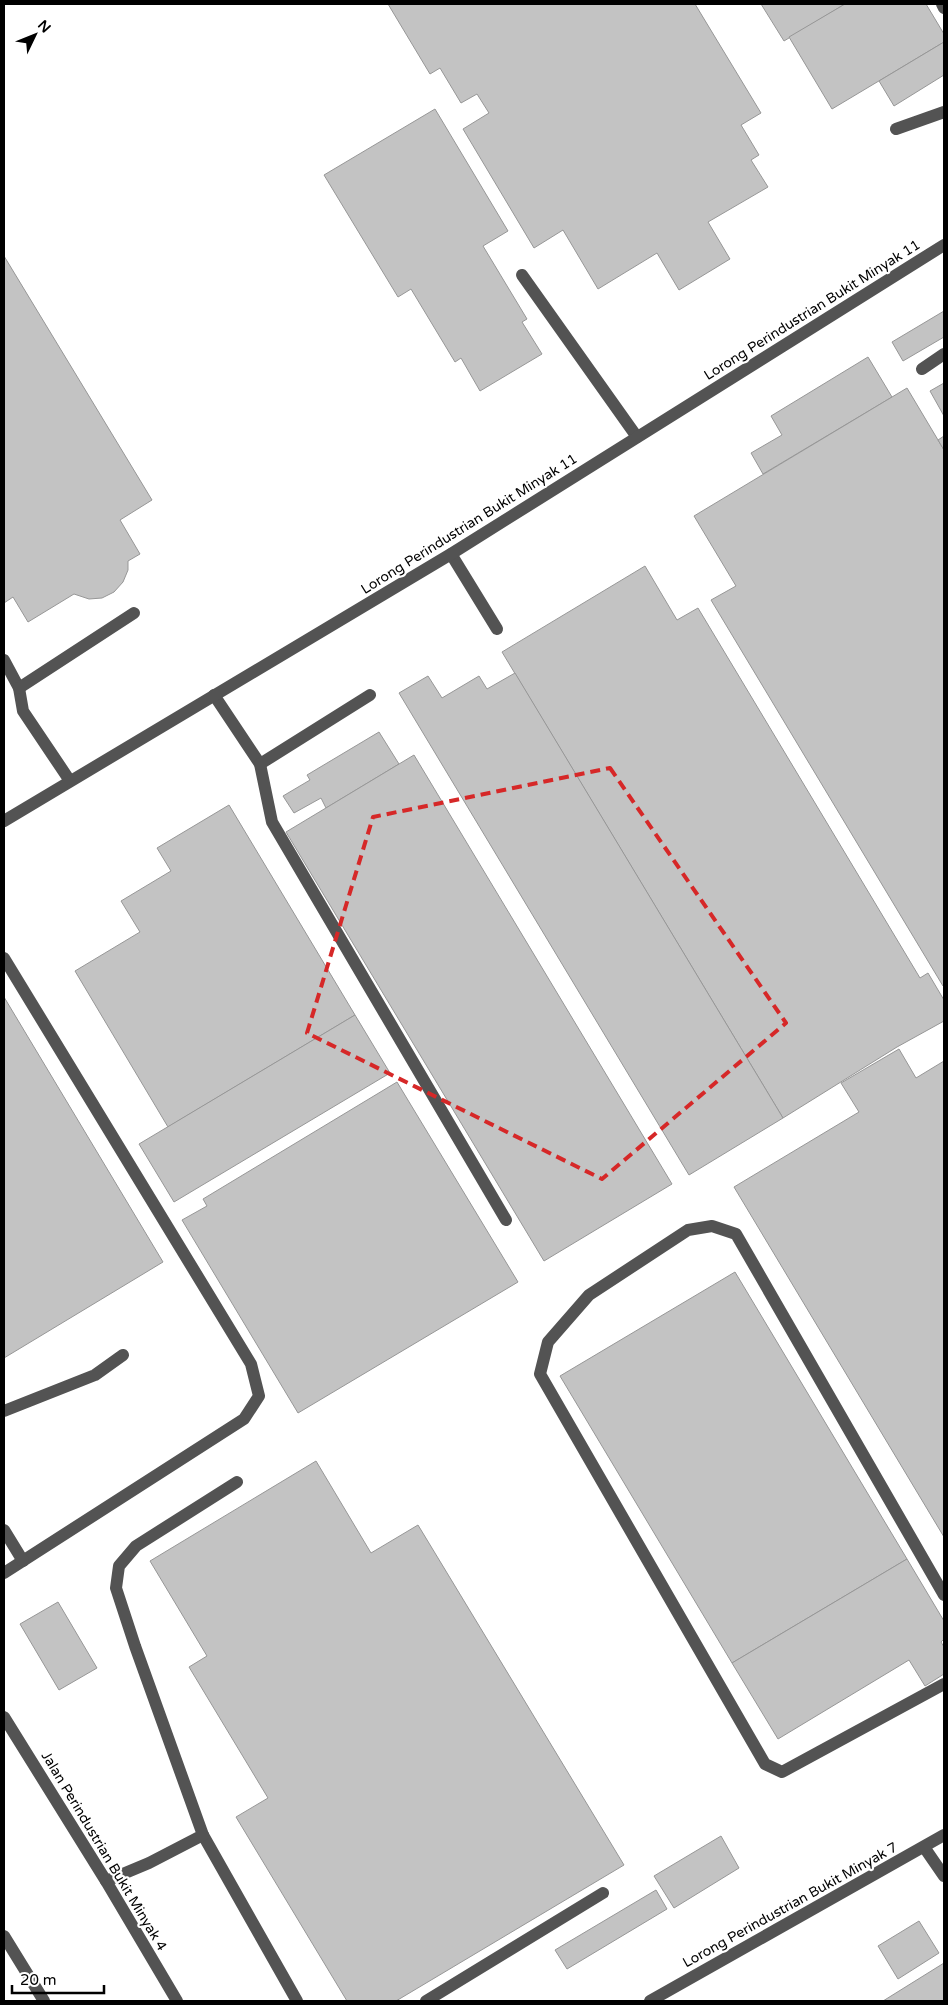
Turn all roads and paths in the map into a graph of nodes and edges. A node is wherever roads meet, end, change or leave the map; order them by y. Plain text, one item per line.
1 (942, 4) edge
2 (944, 8) edge
3 (944, 112) edge
4 (896, 129) dead end
5 (944, 245) edge
6 (522, 275) dead end
7 (944, 354) edge
8 (922, 369) dead end
9 (637, 437) junction
10 (451, 554) junction
11 (134, 613) dead end
12 (497, 629) dead end
13 (4, 660) edge
14 (19, 688) junction
15 (214, 695) junction
16 (370, 695) dead end
17 (260, 764) junction
18 (70, 781) junction
19 (4, 821) edge
20 (4, 958) edge
21 (506, 1220) dead end
22 (123, 1355) dead end
23 (4, 1411) edge
24 (236, 1482) dead end
25 (4, 1530) edge
26 (23, 1561) junction
27 (4, 1573) edge
28 (944, 1595) edge
29 (944, 1684) edge
30 (4, 1717) edge
31 (203, 1835) junction
32 (944, 1835) edge
33 (924, 1846) junction
34 (944, 1876) edge
35 (106, 1881) junction
36 (604, 1893) dead end
37 (4, 1936) edge
38 (44, 2001) edge
39 (177, 2001) edge
40 (297, 2001) edge
41 (426, 2001) edge
42 (650, 2001) edge

1 - 2 street
3 - 4 street
5 - 9 street, Lorong Perindustrian Bukit Minyak 11
6 - 9 street
7 - 8 street
9 - 10 street, Lorong Perindustrian Bukit Minyak 11
10 - 12 street
10 - 15 street, Lorong Perindustrian Bukit Minyak 11
11 - 14 street
13 - 14 street
14 - 18 street
15 - 17 street
15 - 18 street, Lorong Perindustrian Bukit Minyak 11
16 - 17 street
17 - 21 street
18 - 19 street, Lorong Perindustrian Bukit Minyak 11
20 - 26 street
22 - 23 street
24 - 31 street
25 - 26 street
26 - 27 street
28 - 29 street
30 - 35 street, Jalan Perindustrian Bukit Minyak 4
31 - 35 street
31 - 40 street
32 - 33 street, Lorong Perindustrian Bukit Minyak 7
33 - 34 street
33 - 42 street, Lorong Perindustrian Bukit Minyak 7
35 - 39 street, Jalan Perindustrian Bukit Minyak 4
36 - 41 street
37 - 38 street

